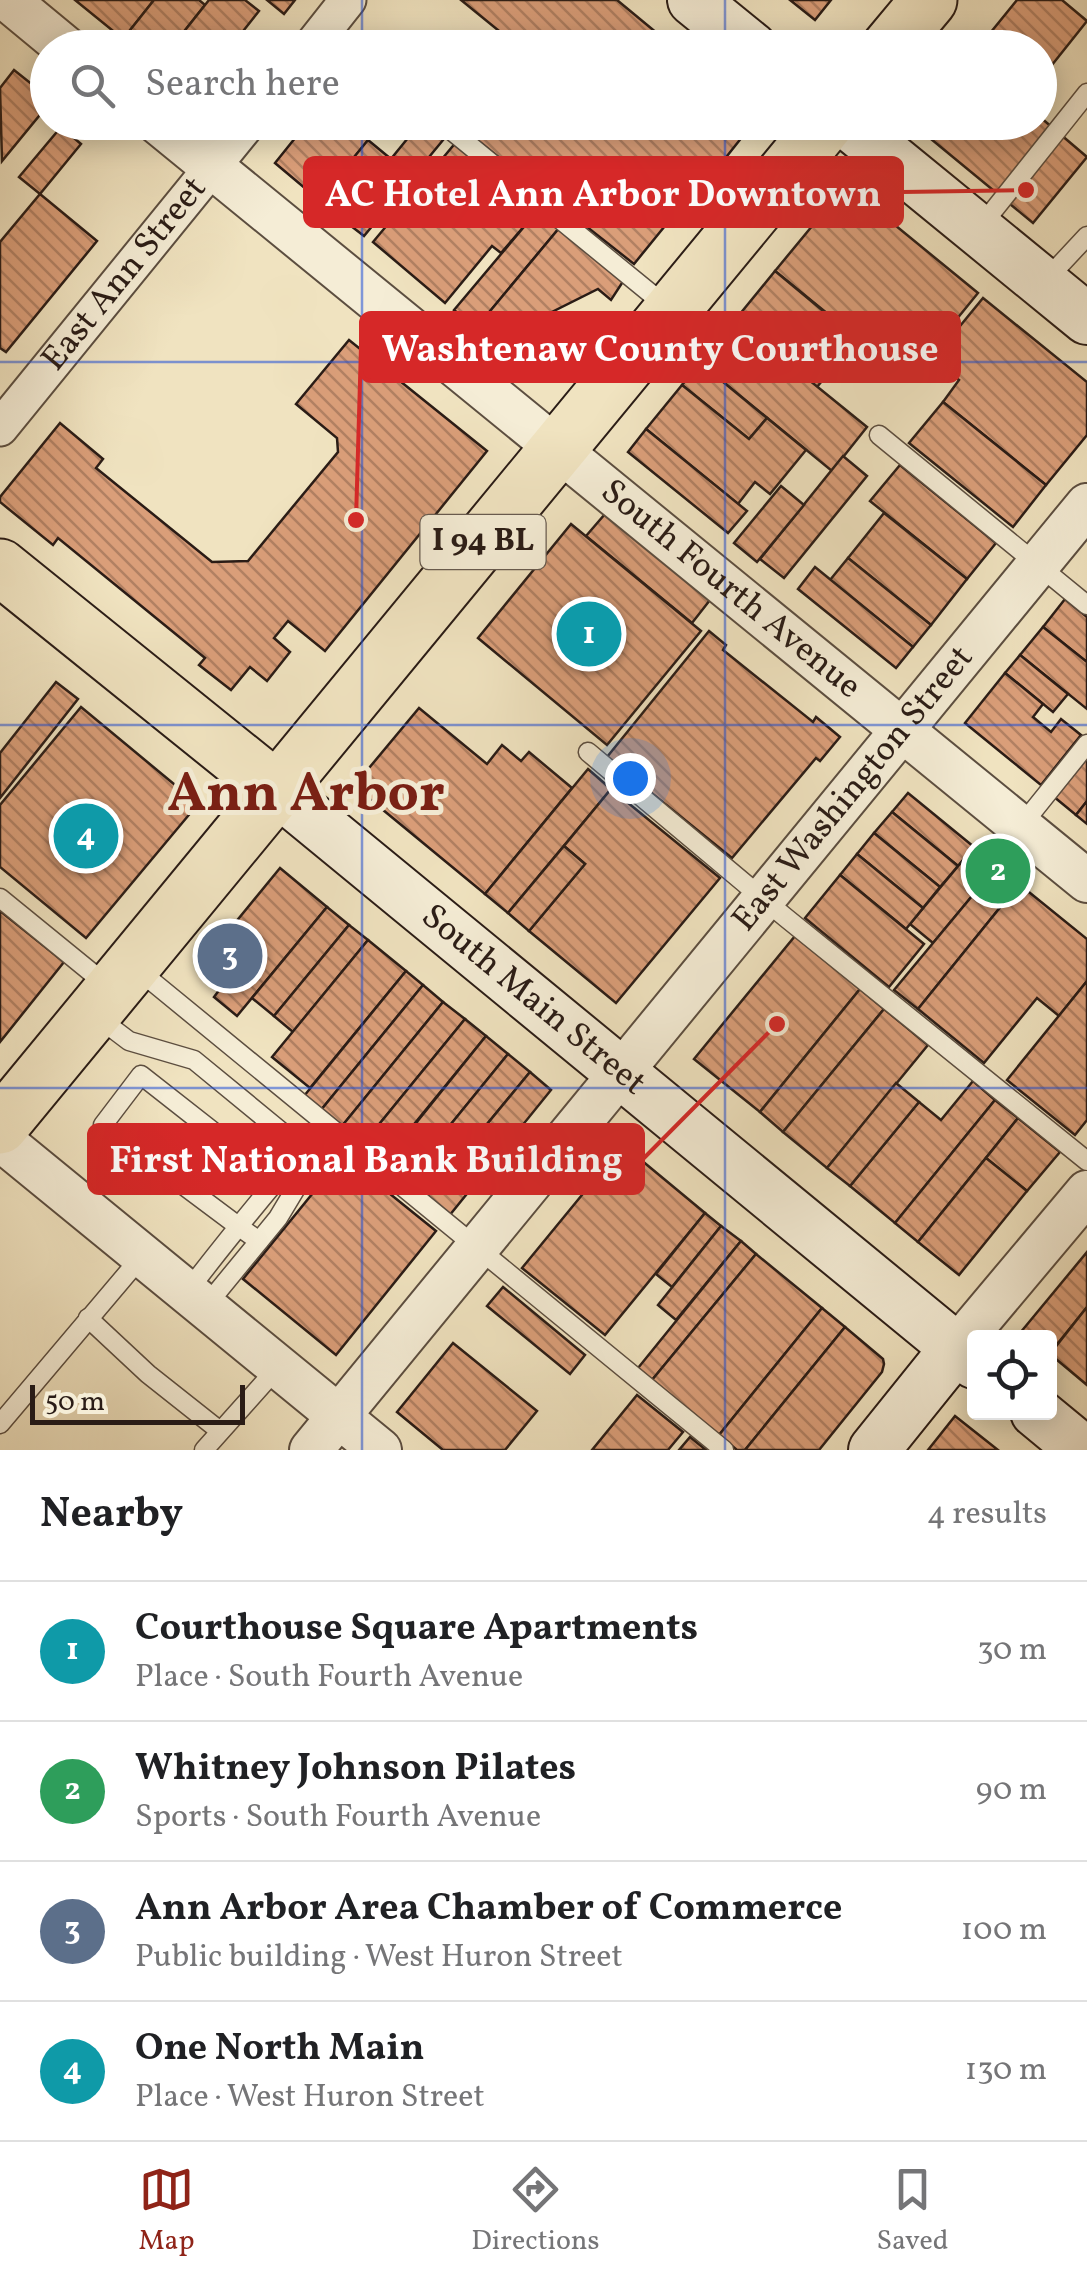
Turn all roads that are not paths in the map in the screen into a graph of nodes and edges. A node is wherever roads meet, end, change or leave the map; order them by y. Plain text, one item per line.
1 (8, 0) edge
2 (348, 0) edge
3 (693, 0) edge
4 (928, 0) edge
5 (44, 30) edge
6 (324, 30) edge
7 (730, 30) edge
8 (904, 30) edge
9 (1087, 93) edge
10 (1057, 130) edge
11 (179, 140) edge
12 (235, 140) edge
13 (463, 140) edge
14 (812, 140) edge
15 (868, 140) edge
16 (1049, 140) edge
17 (212, 168) junction
18 (977, 230) junction
19 (1085, 236) edge
20 (1043, 283) junction
21 (673, 312) junction
22 (1087, 320) edge
23 (0, 428) edge
24 (879, 435) dead end
25 (559, 450) junction
26 (1087, 505) edge
27 (1038, 565) junction
28 (0, 567) edge
29 (1087, 606) edge
30 (904, 729) junction
31 (1087, 744) edge
32 (588, 752) dead end
33 (278, 791) junction
34 (1021, 826) junction
35 (1087, 881) edge
36 (0, 898) edge
37 (763, 899) junction
38 (113, 990) junction
39 (621, 1073) junction
40 (0, 1126) edge
41 (0, 1139) edge
42 (1087, 1161) edge
43 (1087, 1192) edge
44 (238, 1226) junction
45 (258, 1242) junction
46 (477, 1248) junction
47 (142, 1256) junction
48 (196, 1300) junction
49 (88, 1318) junction
50 (965, 1356) edge
51 (278, 1367) junction
52 (338, 1417) junction
53 (1046, 1420) edge
54 (0, 1424) edge
55 (220, 1431) junction
56 (204, 1450) edge
57 (311, 1450) edge
58 (380, 1450) edge
59 (724, 1450) edge
60 (874, 1450) edge
61 (1082, 1450) edge

1 - 5 street
2 - 6 street
3 - 7 main road
4 - 8 main road
9 - 10 lane
11 - 17 street, South Fourth Avenue
12 - 17 street, East Ann Street
13 - 21 lane
14 - 21 main road, I 94 BL
15 - 18 main road
16 - 18 lane
17 - 23 street, East Ann Street
17 - 25 street, South Fourth Avenue
18 - 20 main road
19 - 20 lane
20 - 22 main road
21 - 25 main road, I 94 BL
24 - 27 lane
25 - 30 street, South Fourth Avenue
25 - 33 main road, I 94 BL
26 - 27 street, East Washington Street
27 - 29 lane
27 - 30 street, East Washington Street
28 - 33 main road
30 - 34 street, South Fourth Avenue
30 - 37 street, East Washington Street
31 - 34 lane
32 - 37 lane
33 - 38 main road, I 94 BL
33 - 39 main road, South Main Street
34 - 35 street, South Fourth Avenue
36 - 38 lane
37 - 39 street, East Washington Street
37 - 42 lane
38 - 40 main road, I 94 BL
38 - 45 lane
38 - 46 lane
39 - 46 street, East Washington Street
39 - 50 main road, South Main Street
41 - 47 street
43 - 50 street
44 - 44 lane
44 - 45 lane
44 - 48 lane
45 - 48 lane
46 - 52 street, East Washington Street
46 - 59 lane
47 - 48 street
47 - 49 lane
48 - 51 street
49 - 54 lane
49 - 55 lane
50 - 60 main road
51 - 52 street
51 - 55 lane
52 - 57 street, East Washington Street
52 - 58 street
53 - 61 main road
55 - 56 lane

